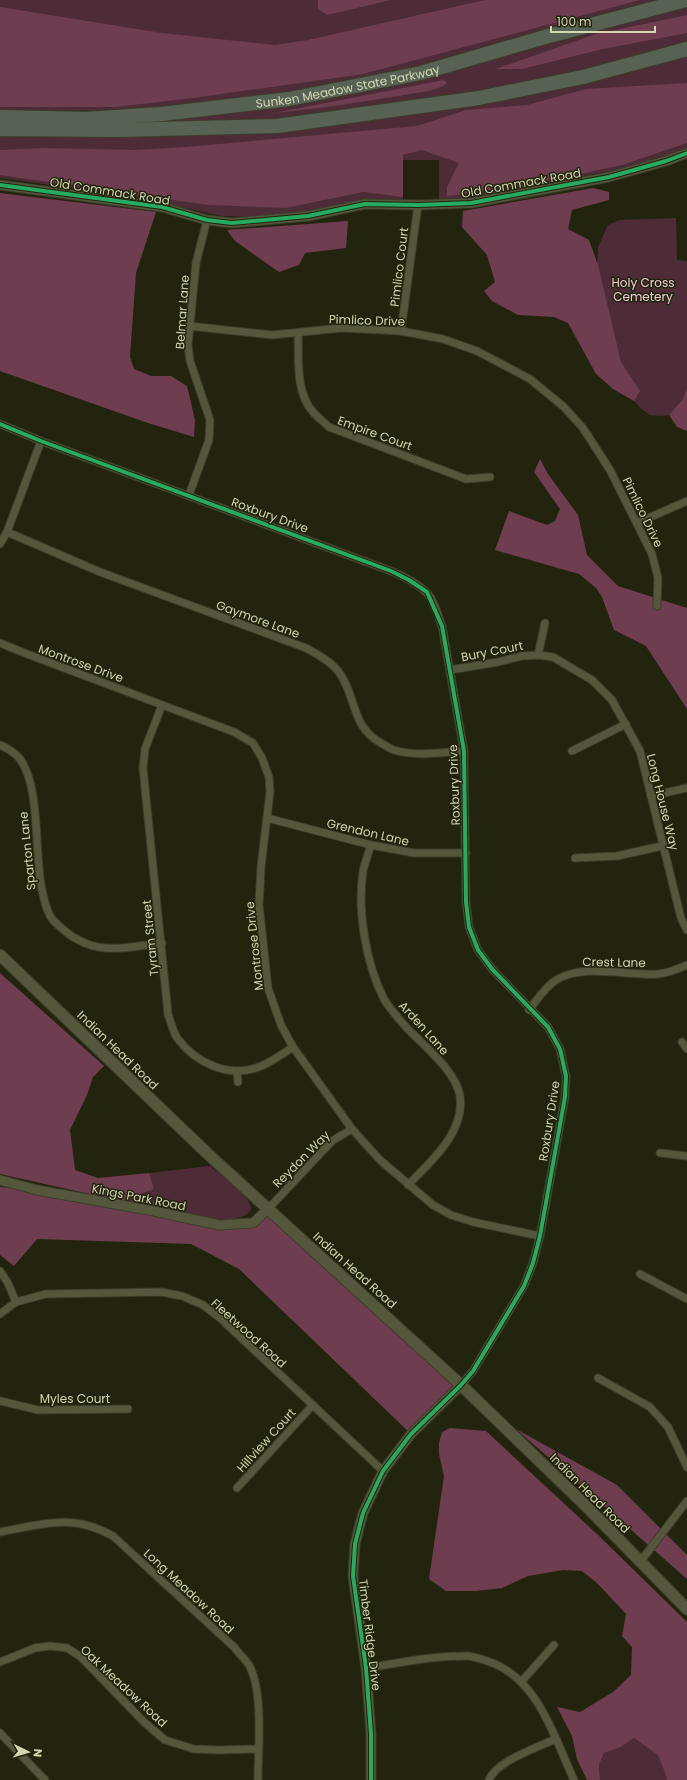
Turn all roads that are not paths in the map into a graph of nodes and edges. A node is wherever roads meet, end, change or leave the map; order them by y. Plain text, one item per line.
1 (686, 0) edge
2 (687, 49) edge
3 (0, 117) edge
4 (0, 129) edge
5 (687, 153) edge
6 (0, 185) edge
7 (418, 206) junction
8 (207, 220) junction
9 (190, 326) junction
10 (402, 331) junction
11 (298, 333) junction
12 (0, 424) edge
13 (41, 441) junction
14 (490, 477) dead end
15 (189, 495) junction
16 (687, 501) edge
17 (637, 523) junction
18 (7, 532) junction
19 (0, 544) edge
20 (657, 606) dead end
21 (545, 623) dead end
22 (0, 643) edge
23 (538, 655) junction
24 (450, 670) junction
25 (162, 705) junction
26 (626, 724) junction
27 (0, 745) edge
28 (464, 751) junction
29 (572, 751) dead end
30 (687, 788) edge
31 (651, 796) junction
32 (267, 818) junction
33 (371, 845) junction
34 (662, 846) junction
35 (466, 854) junction
36 (575, 858) dead end
37 (687, 930) edge
38 (162, 943) junction
39 (0, 955) edge
40 (687, 965) edge
41 (529, 1010) junction
42 (682, 1042) dead end
43 (293, 1047) junction
44 (687, 1049) edge
45 (237, 1072) junction
46 (238, 1082) dead end
47 (352, 1129) junction
48 (660, 1154) dead end
49 (687, 1156) edge
50 (0, 1180) edge
51 (408, 1185) junction
52 (268, 1209) junction
53 (540, 1236) junction
54 (0, 1271) edge
55 (640, 1274) dead end
56 (687, 1299) edge
57 (16, 1302) junction
58 (0, 1314) edge
59 (598, 1378) dead end
60 (461, 1385) junction
61 (0, 1401) edge
62 (312, 1406) junction
63 (128, 1409) dead end
64 (687, 1467) edge
65 (383, 1471) junction
66 (237, 1488) dead end
67 (687, 1501) edge
68 (0, 1532) edge
69 (640, 1562) junction
70 (687, 1609) edge
71 (554, 1645) dead end
72 (0, 1662) edge
73 (366, 1668) junction
74 (522, 1681) junction
75 (0, 1733) edge
76 (555, 1739) junction
77 (258, 1749) junction
78 (45, 1780) edge
79 (258, 1780) edge
80 (371, 1780) edge
81 (490, 1780) edge
82 (574, 1780) edge

1 - 3 highway, Sunken Meadow State Parkway
2 - 4 highway, Sunken Meadow State Parkway
5 - 7 street, Old Commack Road
6 - 8 street, Old Commack Road
7 - 8 street, Old Commack Road
7 - 10 street, Pimlico Court
8 - 9 street, Belmar Lane
9 - 11 street, Pimlico Drive
9 - 15 street, Belmar Lane
10 - 11 street, Pimlico Drive
10 - 17 street, Pimlico Drive
11 - 14 street, Empire Court
12 - 13 street, Roxbury Drive
13 - 15 street, Roxbury Drive
13 - 18 street
15 - 24 street, Roxbury Drive
16 - 17 street
17 - 20 street, Pimlico Drive
18 - 19 street
18 - 28 street, Gaymore Lane
21 - 23 street
22 - 25 street, Montrose Drive
23 - 24 street, Bury Court
23 - 26 street, Long House Way
24 - 28 street, Roxbury Drive
25 - 32 street, Montrose Drive
25 - 38 street, Tyram Street
26 - 29 street
26 - 31 street, Long House Way
27 - 38 street, Sparton Lane
28 - 35 street, Roxbury Drive
30 - 31 street
31 - 34 street, Long House Way
32 - 33 street, Grendon Lane
32 - 43 street, Montrose Drive
33 - 35 street, Grendon Lane
33 - 51 street, Arden Lane
34 - 36 street
34 - 37 street, Long House Way
35 - 41 street, Roxbury Drive
38 - 45 street, Tyram Street
39 - 52 main road, Indian Head Road
40 - 41 street, Crest Lane
41 - 53 street, Roxbury Drive
42 - 44 street
43 - 45 street, Tyram Street
43 - 47 street, Montrose Drive
45 - 46 street
47 - 51 street, Montrose Drive
47 - 52 street, Reydon Way
48 - 49 street
50 - 52 street, Kings Park Road
51 - 53 street, Montrose Drive
52 - 60 main road, Indian Head Road
53 - 60 street, Roxbury Drive
54 - 57 street
55 - 56 street
57 - 58 street, Fleetwood Road
57 - 62 street, Fleetwood Road
59 - 64 street
60 - 65 street, Timber Ridge Drive
60 - 69 main road, Indian Head Road
61 - 63 street, Myles Court
62 - 65 street, Fleetwood Road
62 - 66 street, Hillview Court
65 - 73 street, Timber Ridge Drive
67 - 69 street
68 - 77 street, Long Meadow Road
69 - 70 main road, Indian Head Road
71 - 74 street
72 - 77 street, Oak Meadow Road
73 - 74 street
73 - 80 street, Timber Ridge Drive
74 - 76 street
75 - 78 street
76 - 81 street
76 - 82 street
77 - 79 street, Long Meadow Road

